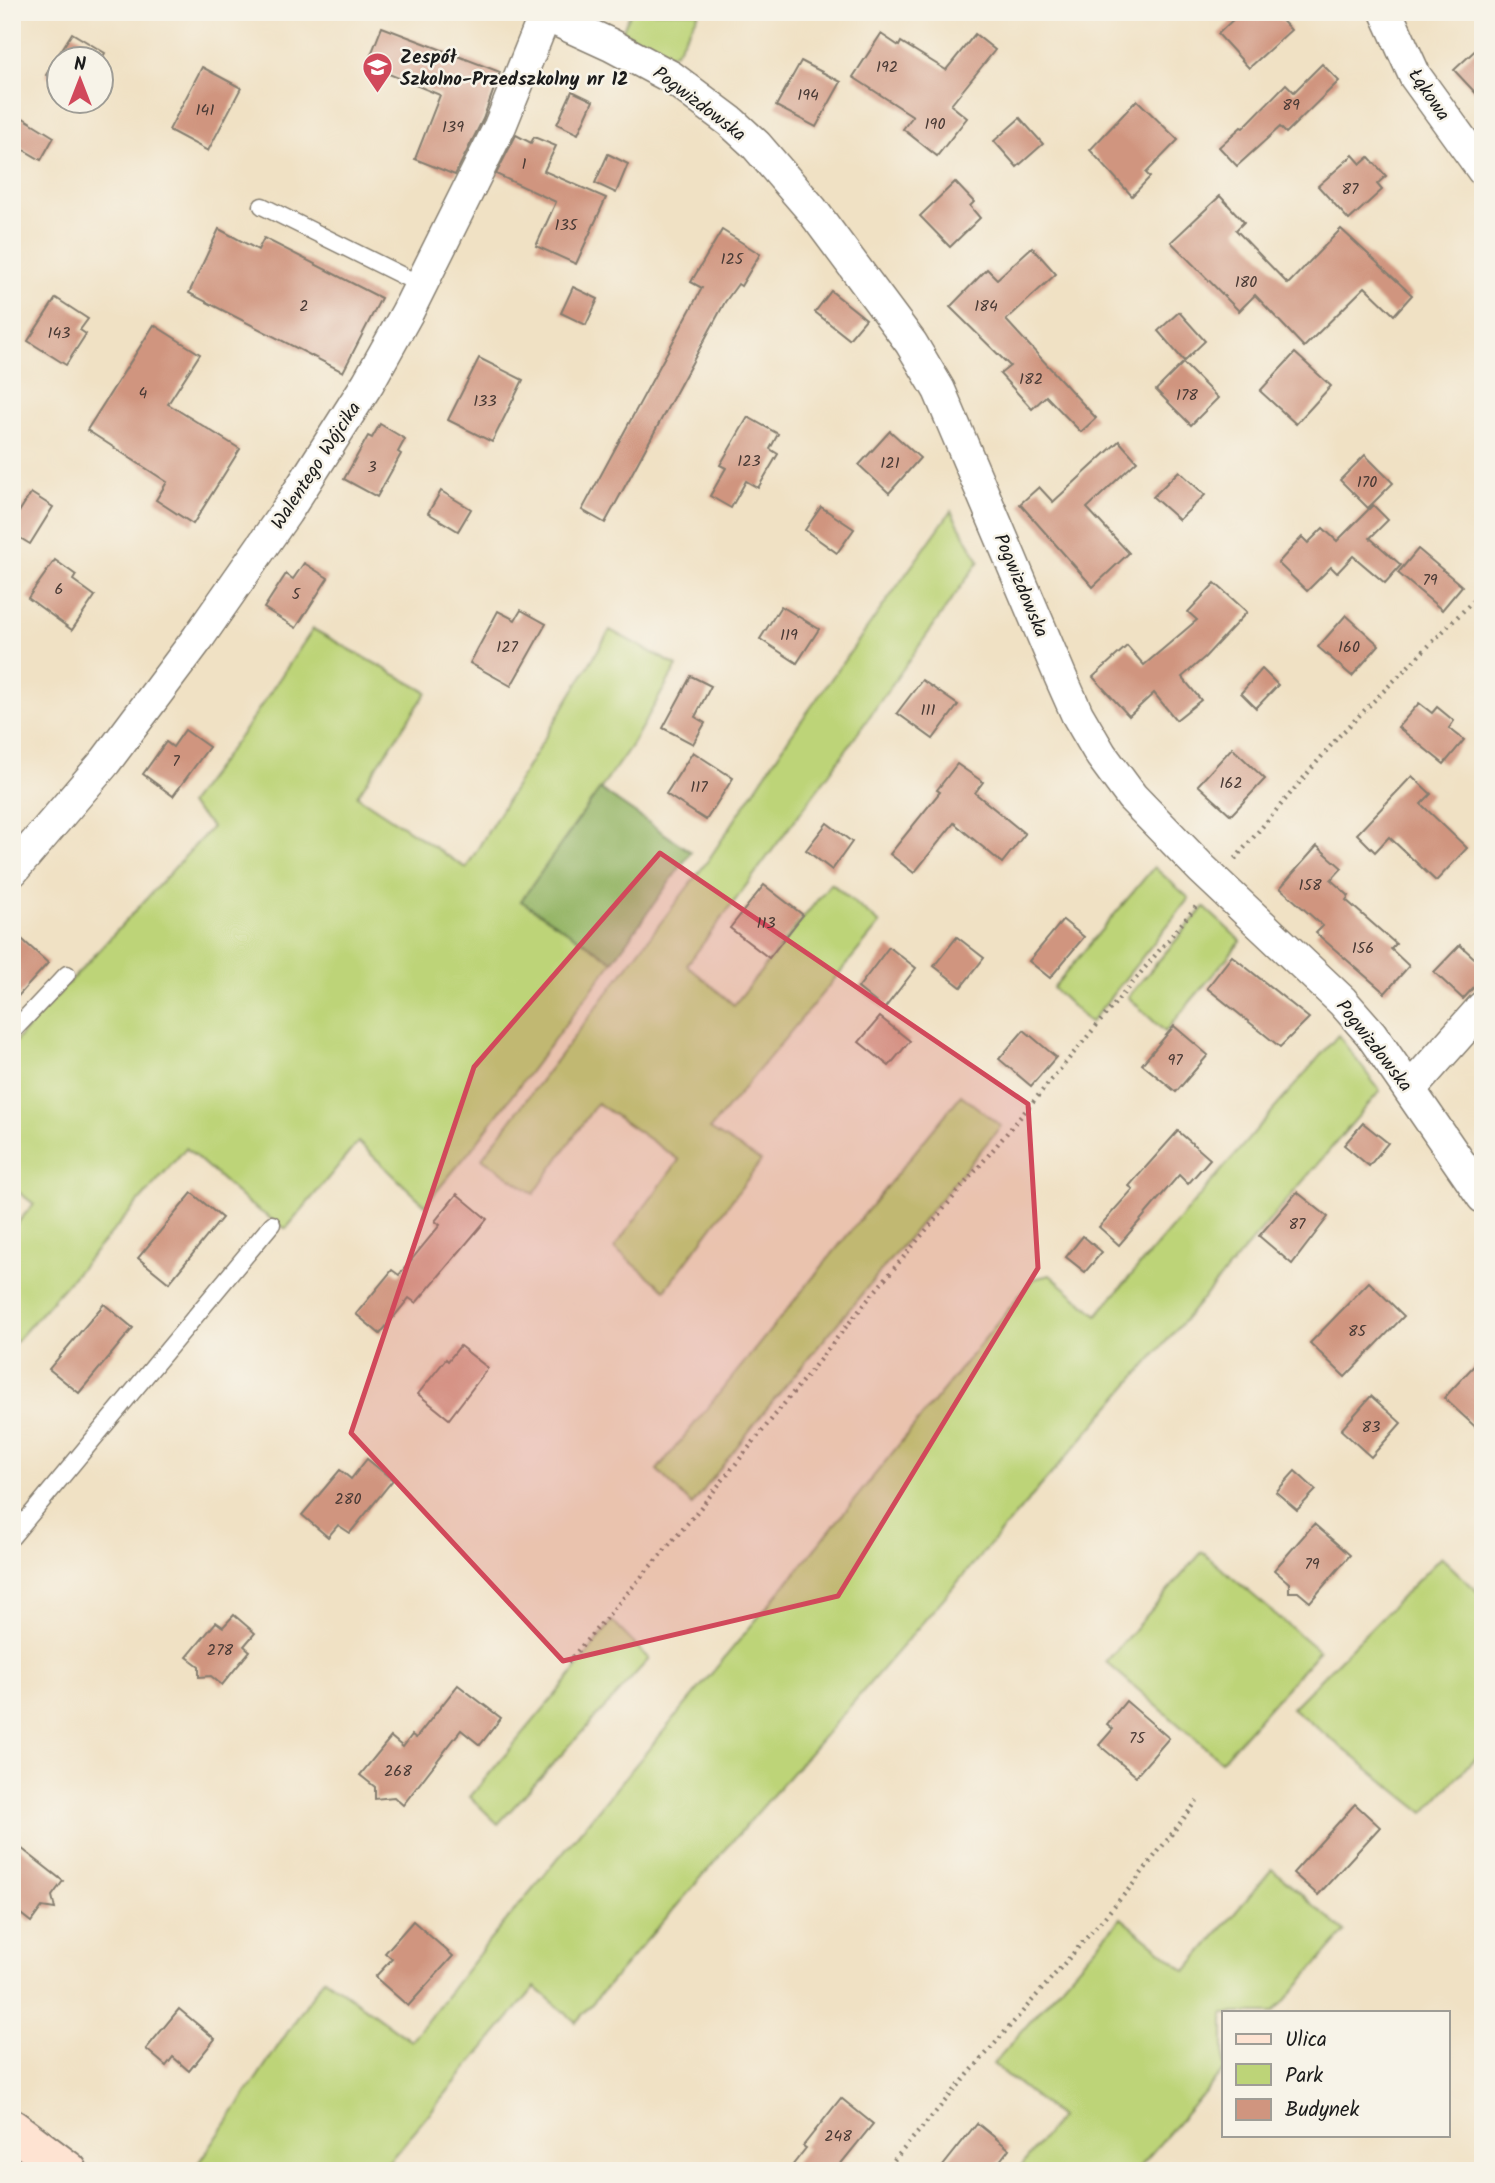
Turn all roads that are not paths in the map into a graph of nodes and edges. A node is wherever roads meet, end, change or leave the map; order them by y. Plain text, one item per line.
1 (1386, 12) edge
2 (542, 14) edge
3 (1483, 170) edge
4 (262, 206) dead end
5 (421, 285) junction
6 (12, 871) edge
7 (67, 974) dead end
8 (1483, 1007) edge
9 (12, 1032) edge
10 (1410, 1089) junction
11 (1483, 1197) edge
12 (272, 1224) dead end
13 (12, 1537) edge
14 (12, 2129) edge
15 (68, 2171) edge

1 - 3 street, Łąkowa
2 - 5 street, Walentego Wójcika
2 - 10 street, Pogwizdowska
4 - 5 lane
5 - 6 street, Walentego Wójcika
7 - 9 lane
8 - 10 street
10 - 11 street, Pogwizdowska
12 - 13 lane
14 - 15 street

